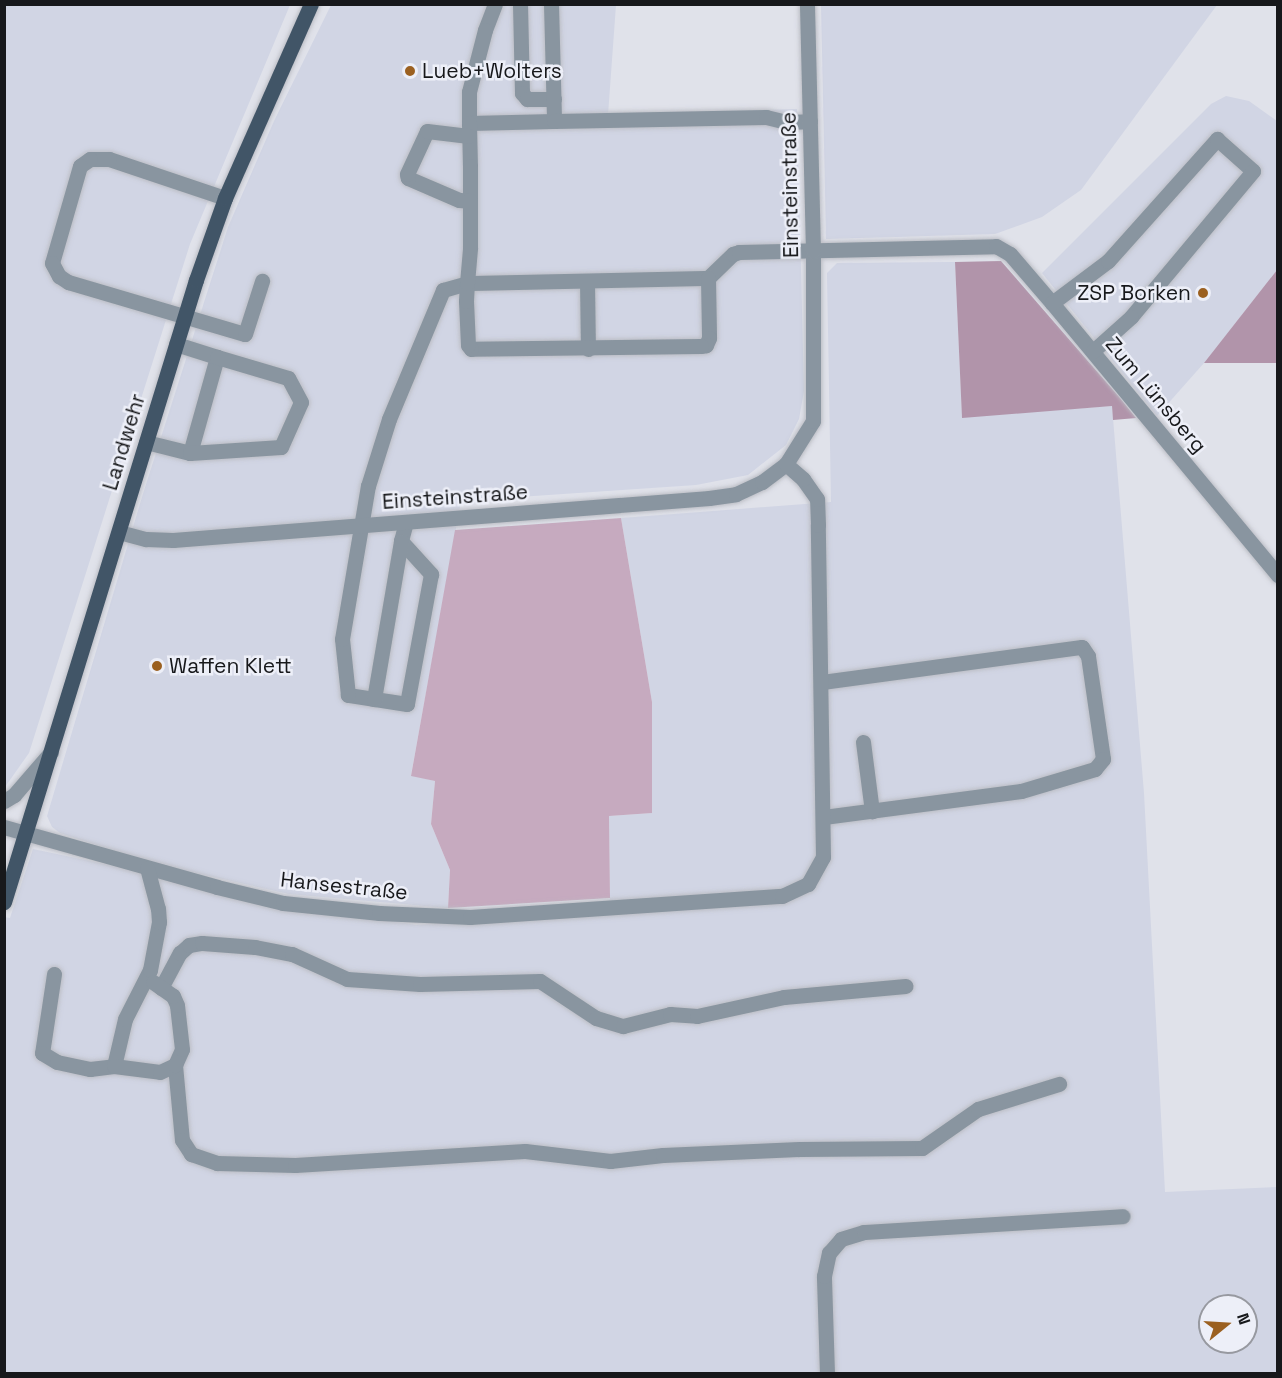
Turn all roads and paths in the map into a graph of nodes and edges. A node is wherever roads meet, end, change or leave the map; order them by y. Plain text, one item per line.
1 (311, 4) edge
2 (495, 4) edge
3 (520, 4) edge
4 (551, 4) edge
5 (807, 4) edge
6 (554, 99) junction
7 (554, 121) junction
8 (810, 121) junction
9 (469, 130) junction
10 (225, 198) junction
11 (470, 201) junction
12 (813, 251) junction
13 (708, 278) junction
14 (262, 281) dead end
15 (587, 281) junction
16 (467, 283) junction
17 (1052, 303) junction
18 (184, 318) junction
19 (176, 344) junction
20 (588, 349) junction
21 (1092, 351) junction
22 (217, 357) junction
23 (146, 442) junction
24 (190, 453) junction
25 (786, 464) junction
26 (406, 522) junction
27 (360, 525) junction
28 (119, 532) junction
29 (401, 541) junction
30 (1278, 575) edge
31 (822, 682) junction
32 (374, 699) junction
33 (863, 742) dead end
34 (51, 752) junction
35 (4, 801) edge
36 (873, 811) junction
37 (824, 817) junction
38 (4, 827) edge
39 (25, 834) junction
40 (147, 868) junction
41 (4, 902) edge
42 (54, 974) dead end
43 (146, 978) junction
44 (906, 986) dead end
45 (161, 988) junction
46 (175, 1065) junction
47 (114, 1066) junction
48 (1059, 1084) dead end
49 (1123, 1215) dead end
50 (827, 1374) edge

1 - 10 main road, Landwehr
2 - 9 street
3 - 6 street
4 - 6 street
5 - 8 street, Einsteinstraße
6 - 7 street
7 - 8 street
7 - 9 street
8 - 12 street, Einsteinstraße
9 - 11 street
9 - 11 street
10 - 18 main road, Landwehr
10 - 18 street
11 - 16 street
12 - 13 street
12 - 17 street, Zum Lünsberg
12 - 25 street, Einsteinstraße
13 - 15 street
13 - 20 street
14 - 18 street
15 - 16 street
15 - 20 street
16 - 20 street
16 - 27 street
17 - 21 street, Zum Lünsberg
17 - 21 street
18 - 19 main road, Landwehr
19 - 22 street
19 - 23 main road, Landwehr
21 - 30 street, Zum Lünsberg
22 - 24 street
22 - 24 street
23 - 24 street
23 - 28 main road, Landwehr
25 - 26 street, Einsteinstraße
25 - 31 street
26 - 27 street, Einsteinstraße
26 - 29 street
27 - 28 street, Einsteinstraße
27 - 32 street
28 - 34 main road, Landwehr
29 - 32 street
29 - 32 street
31 - 36 street
31 - 37 street
33 - 36 street
34 - 35 street
34 - 39 main road, Landwehr
36 - 37 street
37 - 40 street, Hansestraße
38 - 39 street, Hansestraße
39 - 40 street, Hansestraße
39 - 41 main road, Landwehr
40 - 43 street
42 - 47 street
43 - 45 street
43 - 47 street
44 - 45 street
45 - 46 street
46 - 47 street
46 - 48 street
49 - 50 street

